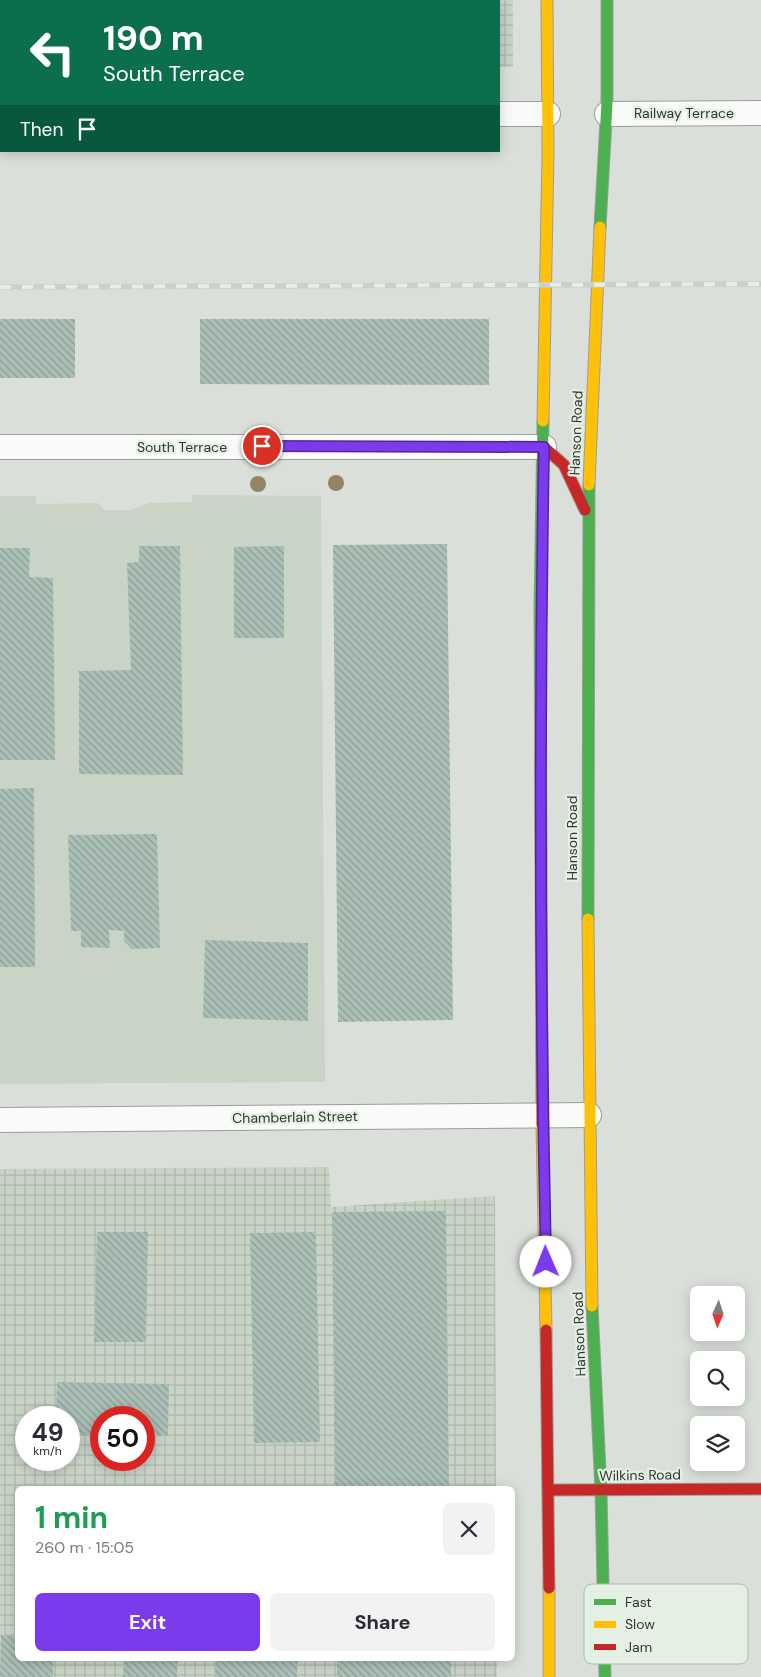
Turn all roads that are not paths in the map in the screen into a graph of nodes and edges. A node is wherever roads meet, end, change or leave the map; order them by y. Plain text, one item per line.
1 (547, 0) edge
2 (607, 0) edge
3 (761, 113) edge
4 (500, 114) edge
5 (548, 114) junction
6 (607, 114) junction
7 (0, 447) edge
8 (544, 447) junction
9 (588, 518) junction
10 (542, 1115) junction
11 (590, 1116) junction
12 (0, 1120) edge
13 (761, 1489) edge
14 (550, 1490) junction
15 (601, 1490) junction
16 (603, 1584) edge
17 (604, 1664) edge
18 (549, 1677) edge
19 (604, 1677) edge

1 - 5 main road
2 - 6 main road, Hanson Road
3 - 6 street, Railway Terrace
4 - 5 street
5 - 8 main road
6 - 9 main road, Hanson Road
7 - 8 street, South Terrace
8 - 9 main road
8 - 10 main road
9 - 11 main road, Hanson Road
10 - 11 street, Chamberlain Street
10 - 12 street, Chamberlain Street
10 - 14 main road
11 - 15 main road, Hanson Road
13 - 15 main road, Wilkins Road
14 - 15 main road, Wilkins Road
14 - 18 main road
15 - 16 main road, Hanson Road
17 - 19 main road, Hanson Road

